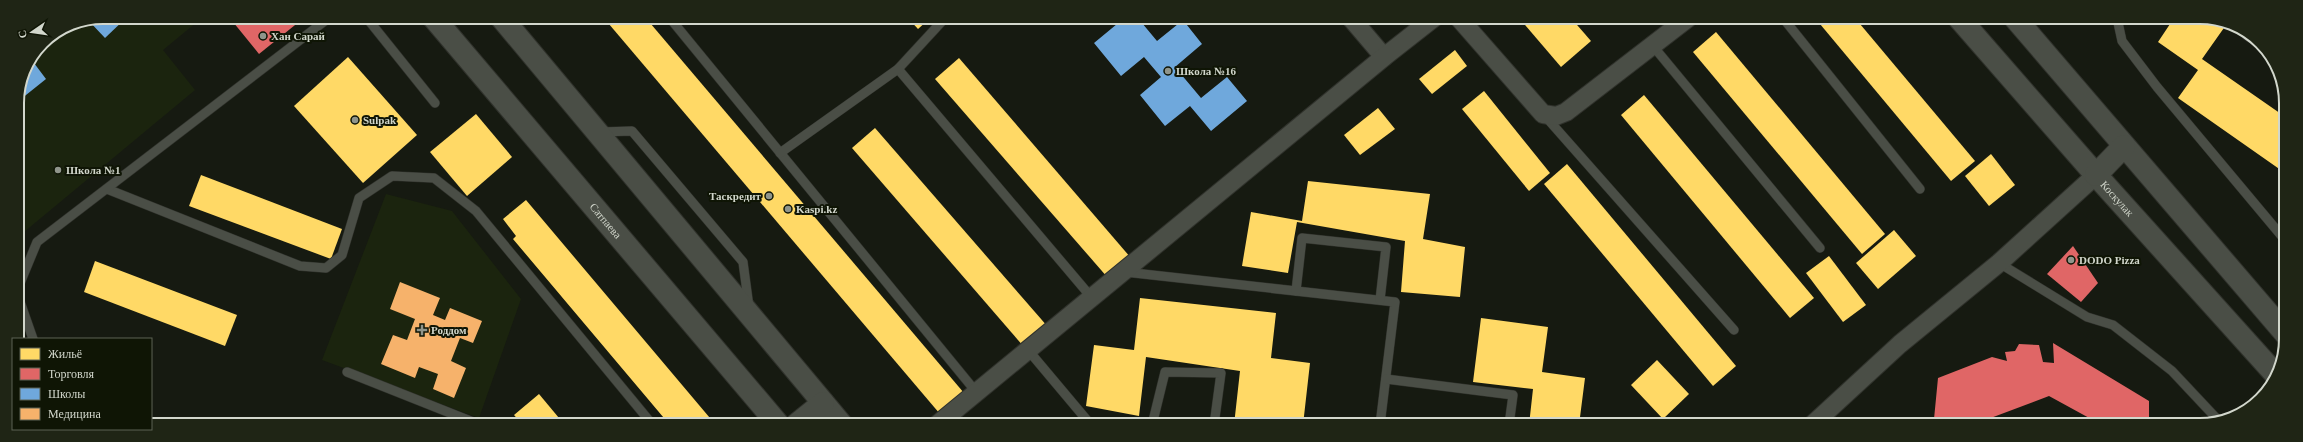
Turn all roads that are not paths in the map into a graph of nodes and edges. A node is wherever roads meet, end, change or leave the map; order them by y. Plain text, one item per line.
1 (321, 24) edge
2 (372, 24) edge
3 (439, 24) edge
4 (509, 24) edge
5 (675, 24) edge
6 (940, 24) edge
7 (1355, 24) edge
8 (1427, 24) edge
9 (1463, 24) edge
10 (1680, 24) edge
11 (1788, 24) edge
12 (1964, 24) edge
13 (2020, 24) edge
14 (2118, 24) edge
15 (1653, 46) junction
16 (1384, 56) junction
17 (898, 69) junction
18 (435, 103) dead end
19 (1543, 114) junction
20 (596, 132) junction
21 (2124, 146) junction
22 (780, 153) junction
23 (2096, 175) junction
24 (107, 189) junction
25 (1920, 190) dead end
26 (2279, 233) edge
27 (1820, 248) dead end
28 (1999, 263) junction
29 (1123, 272) junction
30 (24, 273) edge
31 (1296, 291) junction
32 (1092, 298) junction
33 (1380, 300) junction
34 (24, 312) edge
35 (750, 316) junction
36 (2279, 326) edge
37 (1734, 330) dead end
38 (34, 338) edge
39 (1028, 350) junction
40 (2272, 371) edge
41 (347, 372) dead end
42 (1386, 378) junction
43 (977, 393) junction
44 (823, 403) junction
45 (2214, 416) edge
46 (463, 418) edge
47 (647, 418) edge
48 (773, 418) edge
49 (804, 418) edge
50 (836, 418) edge
51 (946, 418) edge
52 (1086, 418) edge
53 (1154, 418) edge
54 (1215, 418) edge
55 (1381, 418) edge
56 (1510, 418) edge
57 (1820, 418) edge

1 - 24 lane
2 - 18 lane
3 - 48 street, Сатпаева
4 - 20 street
5 - 22 lane
6 - 17 lane
7 - 16 street
8 - 16 street
9 - 19 street
10 - 15 street
11 - 25 lane
12 - 23 street, Коскулак
13 - 21 street
14 - 26 lane
15 - 19 street
15 - 27 lane
16 - 29 street
17 - 22 lane
17 - 32 lane
19 - 37 lane
20 - 35 street
20 - 35 lane
21 - 23 street
21 - 36 street
22 - 43 lane
23 - 28 street
23 - 40 street, Коскулак
24 - 30 lane
24 - 47 lane
28 - 45 lane
28 - 57 street
29 - 31 lane
29 - 32 street
31 - 33 lane
31 - 33 lane
32 - 39 street
33 - 42 lane
34 - 38 lane
35 - 44 street
39 - 43 street
39 - 52 lane
41 - 46 lane
42 - 55 lane
42 - 56 lane
43 - 51 street
44 - 49 street
44 - 50 street
53 - 54 lane

